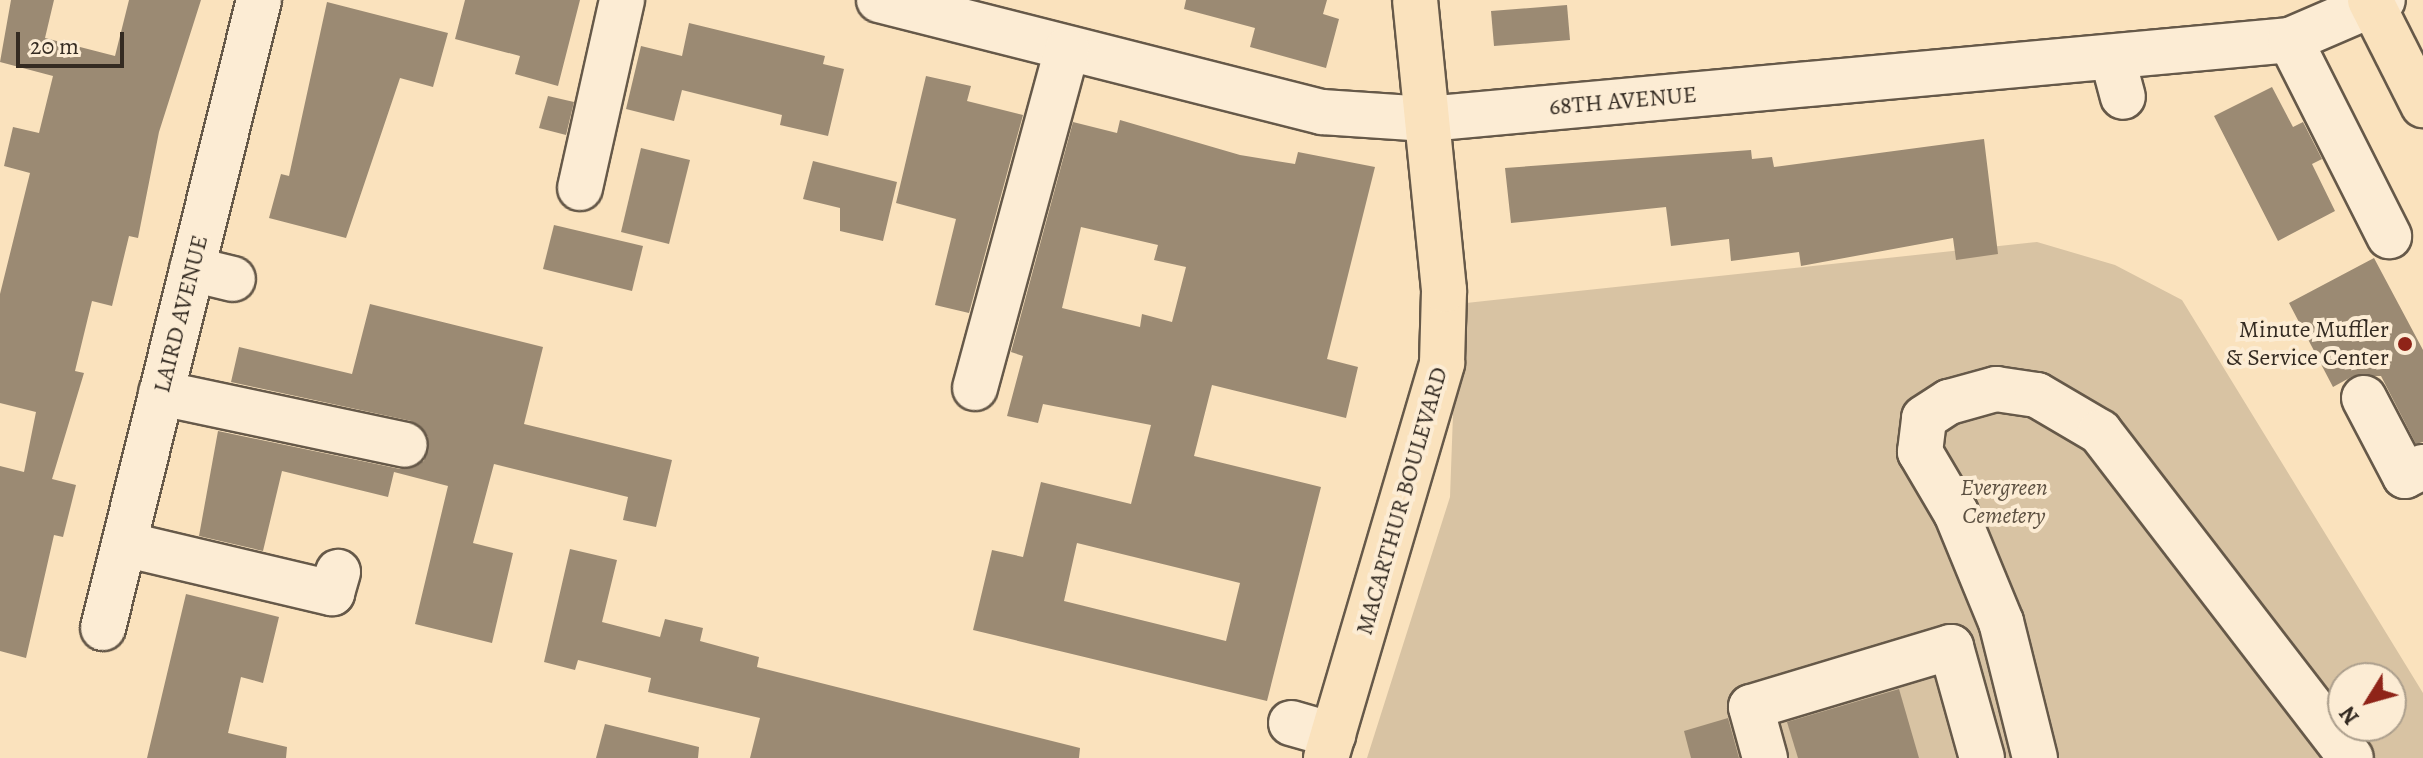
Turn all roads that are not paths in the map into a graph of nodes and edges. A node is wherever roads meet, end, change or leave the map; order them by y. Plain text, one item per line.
1 (259, 0) edge
2 (622, 0) edge
3 (879, 0) edge
4 (1415, 0) edge
5 (2375, 2) edge
6 (2290, 40) junction
7 (1067, 49) junction
8 (2423, 105) edge
9 (1427, 119) junction
10 (580, 188) dead end
11 (2389, 236) dead end
12 (975, 388) dead end
13 (161, 393) junction
14 (2364, 398) dead end
15 (405, 445) dead end
16 (2423, 467) edge
17 (124, 544) junction
18 (338, 572) dead end
19 (103, 628) dead end
20 (1291, 723) dead end
21 (1330, 747) edge
22 (1765, 758) edge
23 (1982, 758) edge
24 (2035, 758) edge
25 (2351, 758) edge

1 - 13 street, LAIRD AVENUE
2 - 10 street
3 - 7 street, 68TH AVENUE
4 - 9 main road, MACARTHUR BOULEVARD
5 - 6 street, 68TH AVENUE
5 - 8 main road
6 - 9 street, 68TH AVENUE
6 - 11 street
7 - 9 street, 68TH AVENUE
7 - 12 street
9 - 21 main road, MACARTHUR BOULEVARD
13 - 15 street
13 - 17 street, LAIRD AVENUE
14 - 16 street
17 - 18 street
17 - 19 street, LAIRD AVENUE
20 - 21 street
22 - 23 street
24 - 25 street

